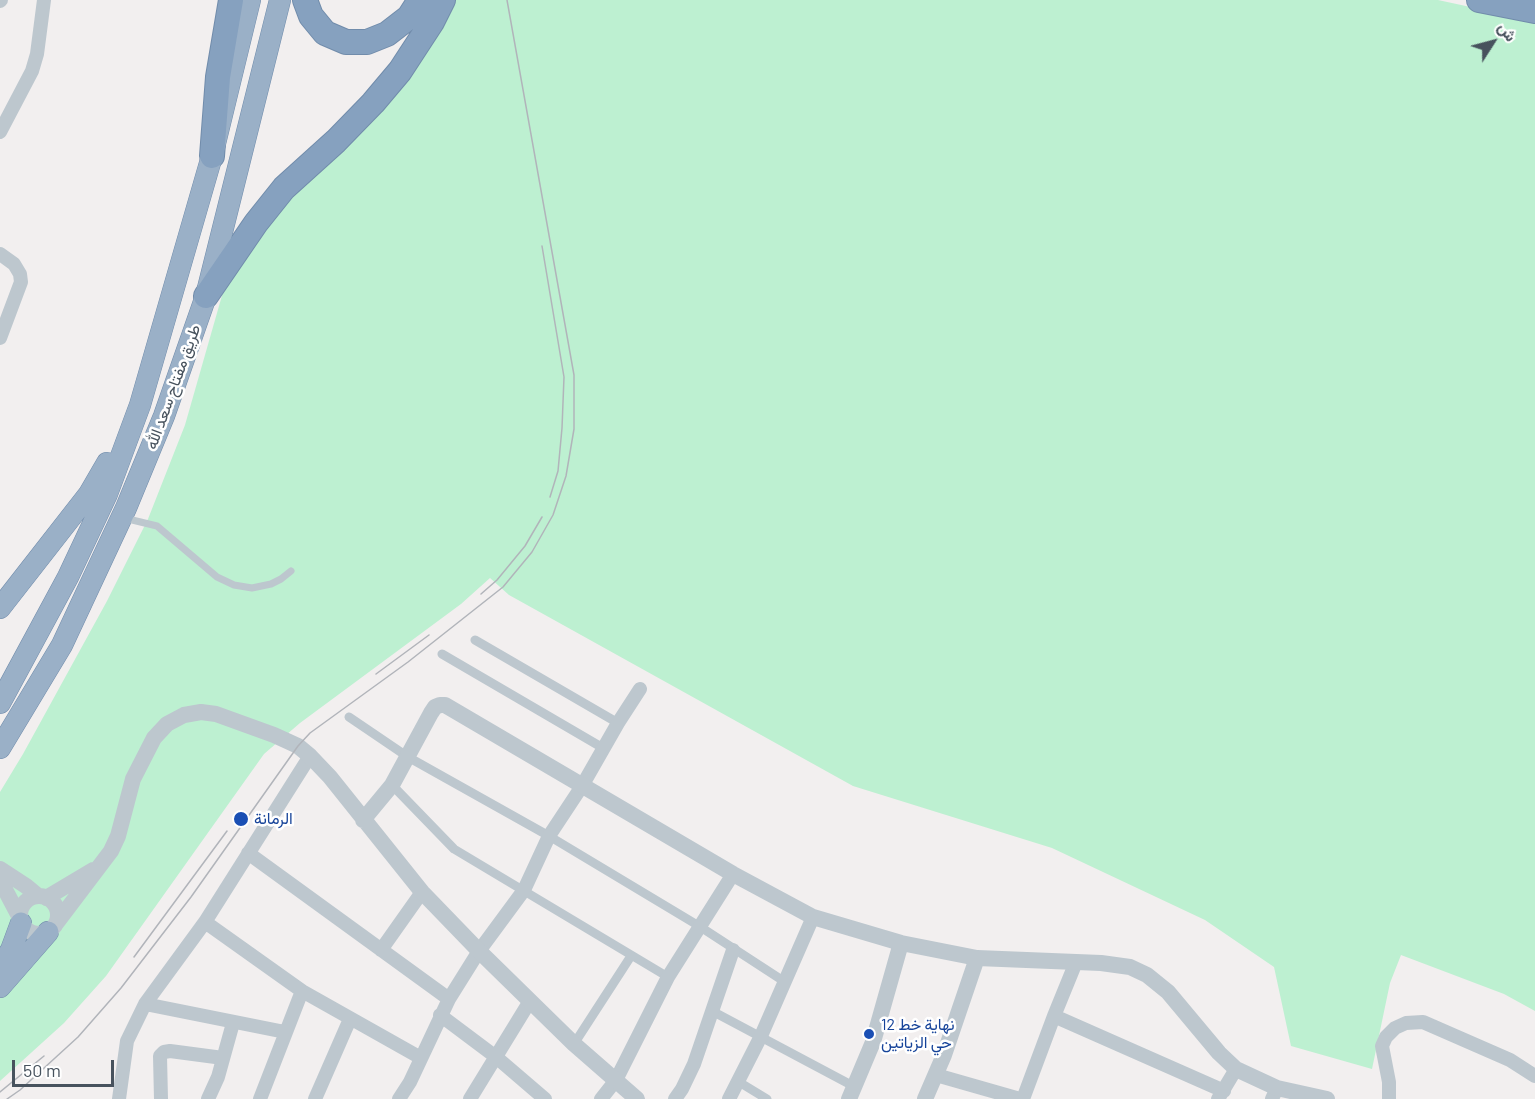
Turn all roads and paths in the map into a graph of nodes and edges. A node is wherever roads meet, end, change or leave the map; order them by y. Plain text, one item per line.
1 (44, 0) edge
2 (231, 0) edge
3 (250, 0) edge
4 (280, 0) edge
5 (305, 0) edge
6 (420, 0) edge
7 (442, 0) edge
8 (1479, 0) edge
9 (1535, 11) edge
10 (0, 132) edge
11 (212, 156) junction
12 (0, 254) edge
13 (206, 296) junction
14 (0, 338) edge
15 (140, 405) junction
16 (121, 517) junction
17 (291, 571) dead end
18 (0, 608) edge
19 (476, 640) dead end
20 (442, 654) dead end
21 (640, 688) dead end
22 (0, 703) edge
23 (349, 717) dead end
24 (618, 723) junction
25 (0, 748) edge
26 (603, 748) junction
27 (310, 756) junction
28 (408, 758) junction
29 (392, 784) junction
30 (582, 786) junction
31 (363, 820) junction
32 (549, 836) junction
33 (248, 853) junction
34 (99, 867) junction
35 (0, 869) edge
36 (733, 874) junction
37 (0, 880) edge
38 (524, 890) junction
39 (422, 892) junction
40 (42, 897) junction
41 (813, 917) junction
42 (21, 921) junction
43 (205, 922) junction
44 (699, 926) junction
45 (52, 929) junction
46 (901, 943) junction
47 (381, 950) junction
48 (733, 950) junction
49 (478, 951) junction
50 (631, 956) junction
51 (977, 958) junction
52 (1076, 962) junction
53 (0, 968) edge
54 (668, 977) junction
55 (785, 982) junction
56 (0, 987) edge
57 (302, 992) junction
58 (449, 999) junction
59 (530, 1000) junction
60 (145, 1004) junction
61 (712, 1011) junction
62 (440, 1015) junction
63 (1054, 1016) junction
64 (350, 1019) junction
65 (233, 1023) junction
66 (285, 1032) junction
67 (761, 1036) junction
68 (574, 1044) junction
69 (496, 1057) junction
70 (223, 1058) junction
71 (421, 1058) junction
72 (1236, 1069) junction
73 (936, 1075) junction
74 (1535, 1076) edge
75 (616, 1080) junction
76 (739, 1082) junction
77 (852, 1093) edge
78 (1274, 1094) edge
79 (987, 1095) edge
80 (1221, 1095) edge
81 (543, 1098) edge
82 (122, 1099) edge
83 (161, 1099) edge
84 (208, 1099) edge
85 (260, 1099) edge
86 (315, 1099) edge
87 (399, 1099) edge
88 (470, 1099) edge
89 (601, 1099) edge
90 (637, 1099) edge
91 (675, 1099) edge
92 (729, 1099) edge
93 (767, 1099) edge
94 (926, 1099) edge
95 (1021, 1099) edge
96 (1327, 1099) edge
97 (1389, 1099) edge

1 - 10 street
2 - 11 highway
3 - 11 highway, طريق مفتاح سعد الله
4 - 13 highway, طريق مفتاح سعد الله
5 - 6 highway
7 - 13 highway
8 - 9 highway
11 - 15 highway, طريق مفتاح سعد الله
12 - 14 street
13 - 16 highway, طريق مفتاح سعد الله
15 - 18 highway
15 - 22 highway, طريق مفتاح سعد الله
16 - 17 lane
16 - 25 highway, طريق مفتاح سعد الله
19 - 24 street
20 - 26 street
21 - 24 street
23 - 28 street
24 - 26 street
26 - 30 street
27 - 31 street
27 - 33 street
27 - 34 street
28 - 29 street
28 - 30 street
28 - 32 street
29 - 31 street
29 - 38 street
30 - 32 street
30 - 36 street
31 - 39 street
32 - 38 street
32 - 44 street
33 - 43 street
33 - 47 street
34 - 40 street
34 - 45 street
35 - 40 street
36 - 41 street
36 - 44 street
37 - 42 street
38 - 49 street
38 - 50 street
39 - 47 street
39 - 49 street
40 - 42 street
40 - 45 street
41 - 46 street
41 - 55 street
42 - 45 street
42 - 53 highway
43 - 57 street
43 - 60 street
44 - 48 street
44 - 54 street
45 - 56 highway
46 - 51 street
46 - 77 street
47 - 58 street
48 - 55 street
48 - 61 street
49 - 58 street
49 - 59 street
50 - 54 street
50 - 68 street
51 - 52 street
51 - 73 street
52 - 63 street
52 - 72 street
54 - 75 street
55 - 67 street
57 - 64 street
57 - 66 street
58 - 62 street
59 - 68 street
59 - 69 street
60 - 65 street
60 - 82 street
61 - 67 street
61 - 91 street
62 - 69 street
62 - 71 street
63 - 80 street
63 - 95 street
64 - 71 street
64 - 86 street
65 - 66 street
65 - 70 street
66 - 85 street
67 - 76 street
67 - 77 street
68 - 75 street
69 - 81 street
69 - 88 street
70 - 83 street
70 - 84 street
71 - 87 street
72 - 78 street
72 - 80 street
73 - 79 street
73 - 94 street
74 - 97 street
75 - 89 street
75 - 90 street
76 - 92 street
76 - 93 street
78 - 96 street
79 - 95 street

